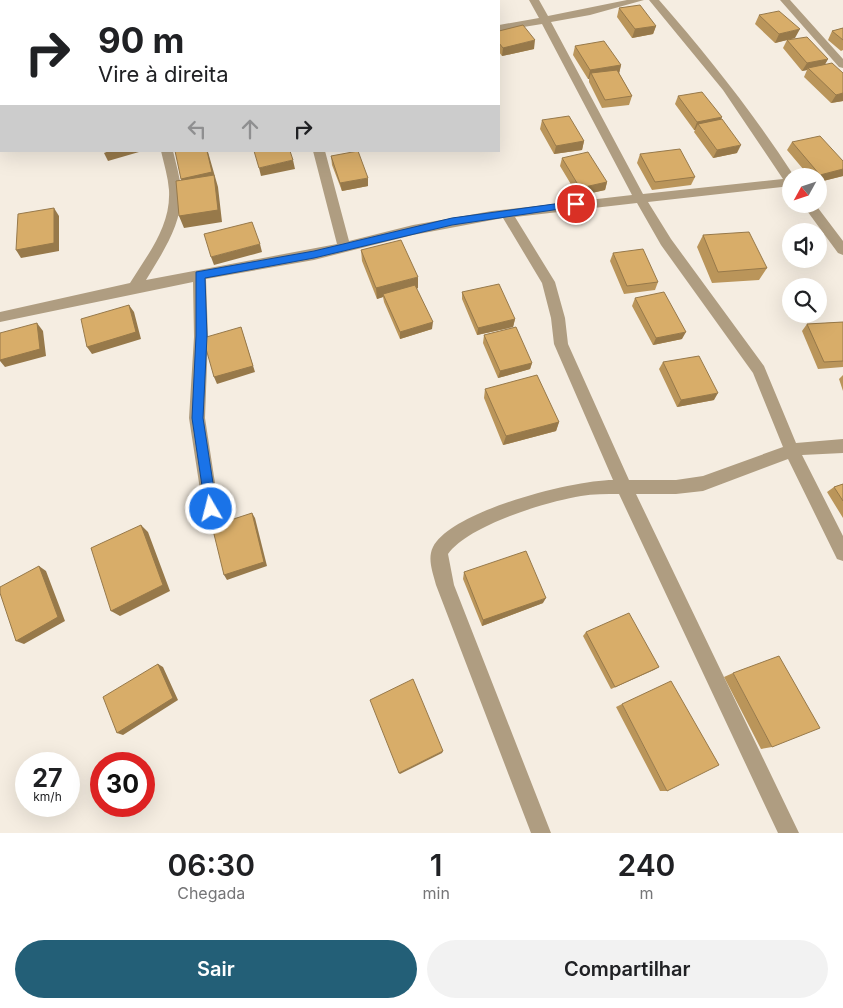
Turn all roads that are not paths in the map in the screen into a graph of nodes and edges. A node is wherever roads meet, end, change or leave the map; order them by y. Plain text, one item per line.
1 (534, 0) edge
2 (640, 0) edge
3 (654, 0) edge
4 (785, 0) edge
5 (545, 20) junction
6 (500, 28) edge
7 (843, 65) edge
8 (167, 152) edge
9 (319, 152) edge
10 (783, 168) edge
11 (782, 182) edge
12 (639, 197) junction
13 (506, 213) junction
14 (815, 213) edge
15 (344, 247) junction
16 (843, 250) edge
17 (200, 275) junction
18 (135, 287) junction
19 (0, 317) edge
20 (843, 446) edge
21 (792, 451) junction
22 (624, 487) junction
23 (211, 509) dead end
24 (843, 553) edge
25 (541, 833) edge
26 (790, 833) edge

1 - 5 street
2 - 5 street
3 - 10 street
4 - 7 street
5 - 6 street
5 - 12 street
8 - 18 street
9 - 15 street
11 - 12 street
12 - 13 street
12 - 21 street
13 - 15 street
13 - 22 street
14 - 16 street
15 - 17 street
17 - 18 street
17 - 23 street
18 - 19 street
20 - 21 street
21 - 22 street
21 - 24 street
22 - 25 street
22 - 26 street

